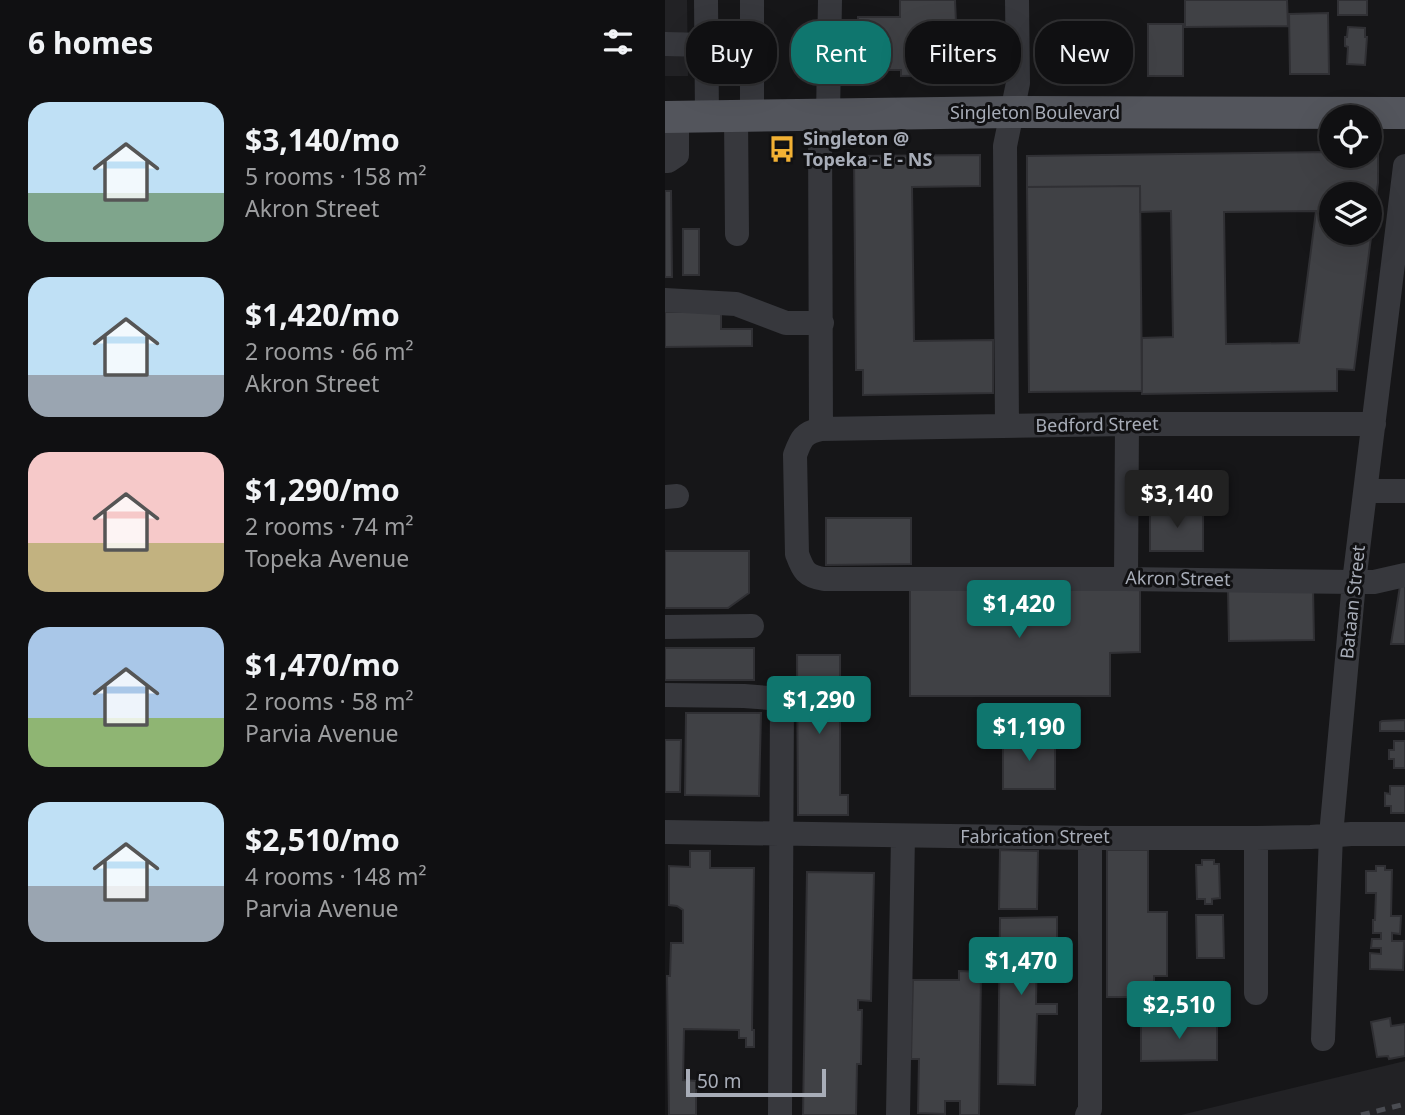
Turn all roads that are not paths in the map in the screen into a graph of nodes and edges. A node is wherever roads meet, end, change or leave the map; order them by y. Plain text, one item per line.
1 (706, 0) edge
2 (752, 0) edge
3 (830, 0) edge
4 (1017, 0) edge
5 (706, 21) edge
6 (665, 44) edge
7 (686, 45) edge
8 (707, 84) edge
9 (1012, 112) junction
10 (1405, 113) edge
11 (824, 116) junction
12 (707, 117) edge
13 (665, 161) edge
14 (1405, 166) edge
15 (737, 234) dead end
16 (665, 300) edge
17 (822, 323) junction
18 (1128, 424) junction
19 (1374, 424) junction
20 (1007, 425) junction
21 (821, 429) junction
22 (1366, 491) junction
23 (1405, 491) edge
24 (1405, 575) edge
25 (1126, 579) junction
26 (1354, 582) junction
27 (752, 626) dead end
28 (665, 627) edge
29 (665, 695) edge
30 (665, 832) edge
31 (782, 834) junction
32 (1405, 834) edge
33 (1331, 835) junction
34 (903, 836) junction
35 (1090, 838) junction
36 (1256, 838) junction
37 (1256, 993) dead end
38 (1323, 1039) dead end
39 (780, 1115) edge
40 (898, 1115) edge
41 (1087, 1115) edge

1 - 5 street
2 - 12 street
3 - 11 street
4 - 9 street
6 - 7 street
8 - 12 street
9 - 10 main road, Singleton Boulevard
9 - 11 main road, Singleton Boulevard
9 - 20 street
11 - 12 main road, Singleton Boulevard
11 - 17 street
12 - 13 street
12 - 15 street
14 - 19 street, Bataan Street
16 - 17 street
17 - 21 street
18 - 19 street, Bedford Street
18 - 20 street, Bedford Street
18 - 25 street
19 - 22 street, Bataan Street
20 - 21 street, Bedford Street
21 - 25 street, Akron Street
22 - 23 street
22 - 26 street, Bataan Street
24 - 26 street, Akron Street
25 - 26 street, Akron Street
26 - 33 street, Bataan Street
27 - 28 street
29 - 31 street
30 - 31 street, Fabrication Street
31 - 34 street, Fabrication Street
31 - 39 street
32 - 33 street, Fabrication Street
33 - 36 street, Fabrication Street
33 - 38 street, Bataan Street
34 - 35 street, Fabrication Street
34 - 40 street
35 - 36 street, Fabrication Street
35 - 41 street
36 - 37 street

